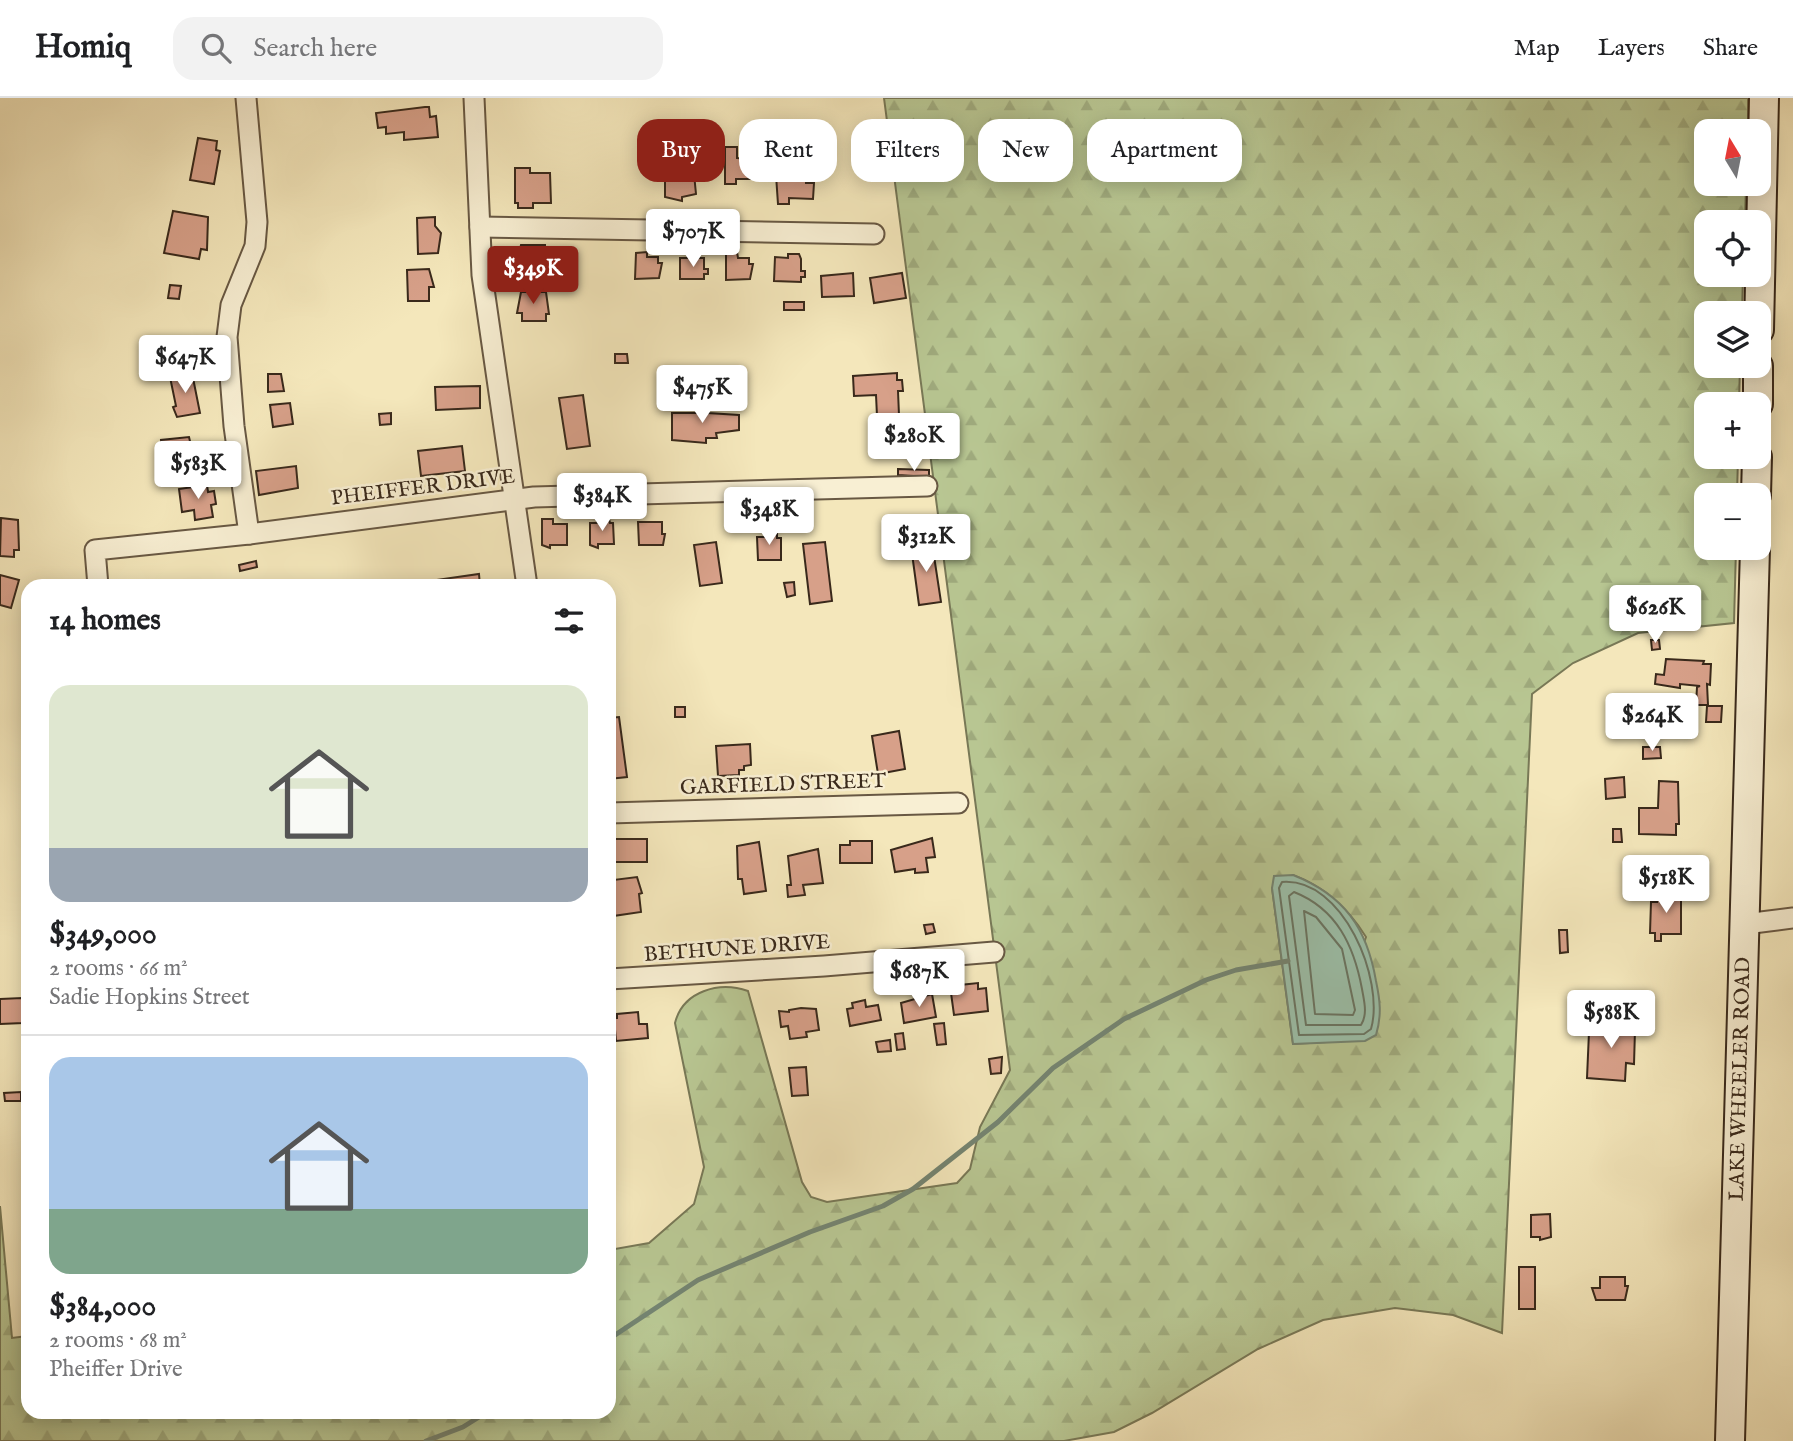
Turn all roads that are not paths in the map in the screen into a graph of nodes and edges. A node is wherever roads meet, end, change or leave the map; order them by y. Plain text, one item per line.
1 (246, 98) edge
2 (474, 98) edge
3 (1764, 98) edge
4 (480, 227) junction
5 (874, 234) dead end
6 (1760, 301) edge
7 (927, 486) dead end
8 (515, 499) junction
9 (249, 534) junction
10 (1755, 560) edge
11 (97, 579) edge
12 (526, 579) edge
13 (958, 803) dead end
14 (616, 814) edge
15 (1793, 918) edge
16 (1745, 925) junction
17 (994, 952) dead end
18 (616, 979) edge
19 (1730, 1441) edge

1 - 9 street
2 - 4 street
3 - 6 street
4 - 5 street
4 - 8 street
7 - 8 street, PHEIFFER DRIVE
8 - 9 street, PHEIFFER DRIVE
8 - 12 street
9 - 11 street, PHEIFFER DRIVE
10 - 16 street, LAKE WHEELER ROAD
13 - 14 street, GARFIELD STREET
15 - 16 street
16 - 19 street, LAKE WHEELER ROAD
17 - 18 street, BETHUNE DRIVE

